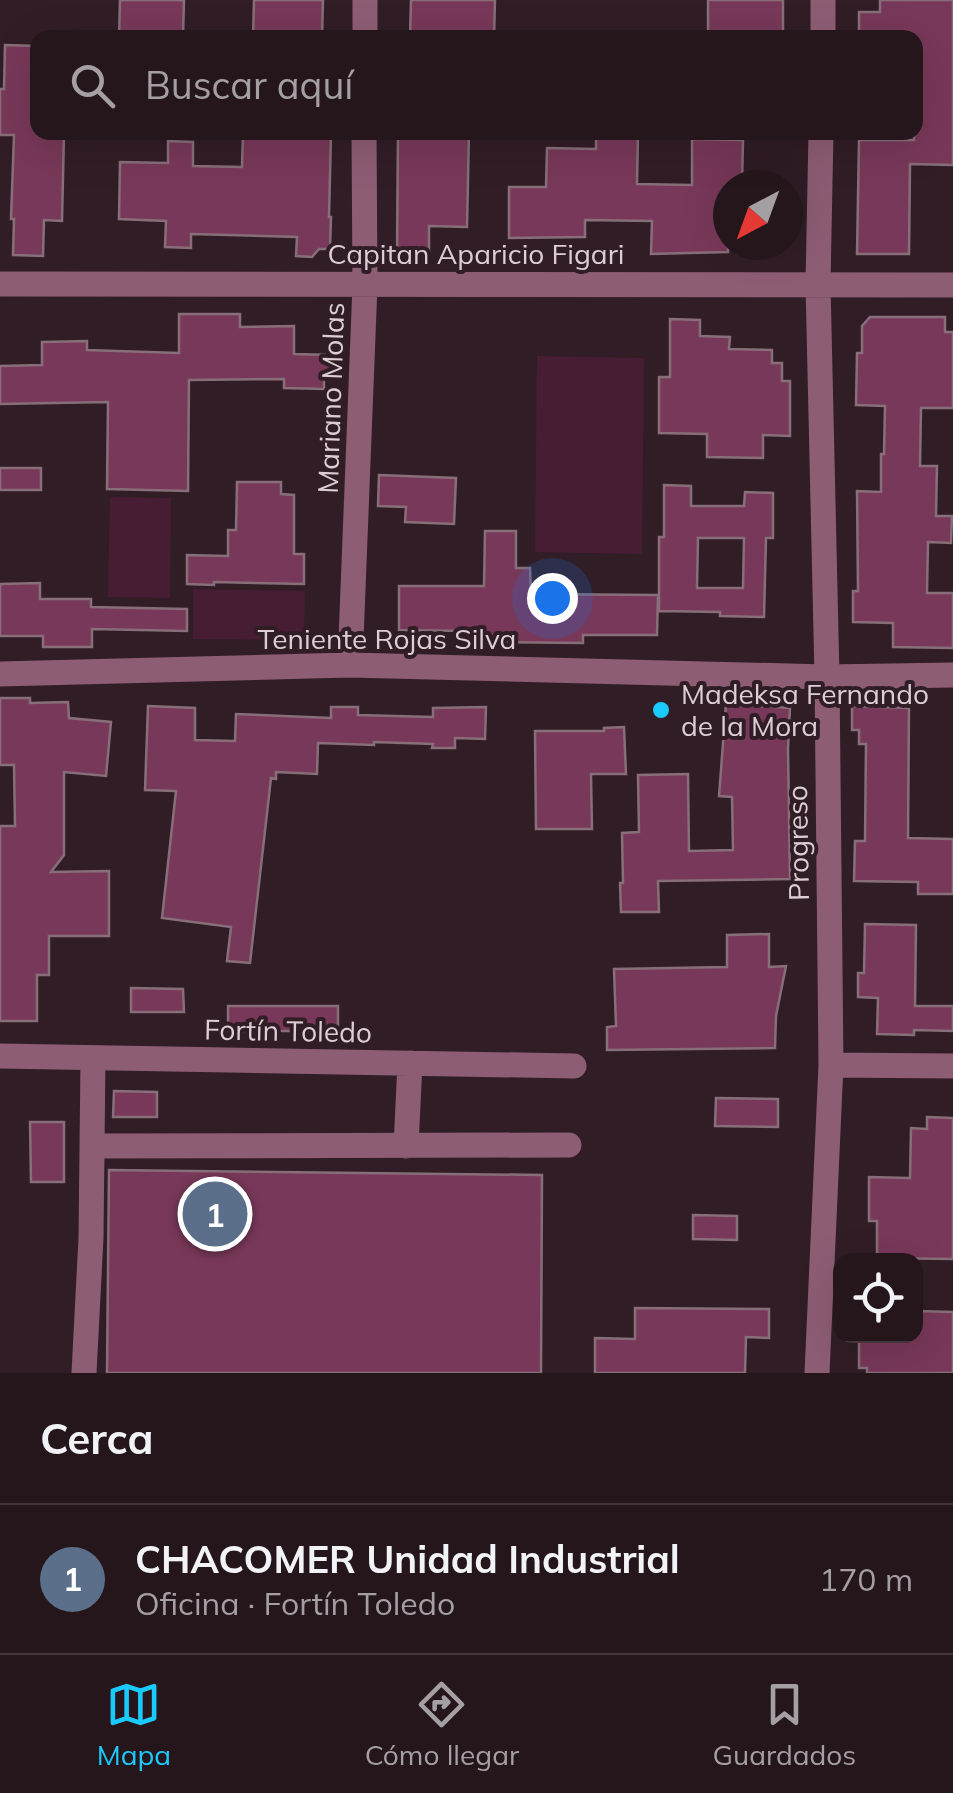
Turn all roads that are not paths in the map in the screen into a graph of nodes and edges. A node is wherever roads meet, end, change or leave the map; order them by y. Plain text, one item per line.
1 (365, 0) edge
2 (824, 0) edge
3 (365, 30) edge
4 (823, 30) edge
5 (364, 140) edge
6 (821, 140) edge
7 (0, 284) edge
8 (818, 284) junction
9 (366, 285) junction
10 (953, 285) edge
11 (350, 665) junction
12 (0, 674) edge
13 (826, 676) junction
14 (953, 676) edge
15 (0, 1056) edge
16 (93, 1058) junction
17 (410, 1063) junction
18 (830, 1065) junction
19 (574, 1066) dead end
20 (953, 1066) edge
21 (569, 1145) dead end
22 (92, 1146) junction
23 (406, 1146) junction
24 (84, 1373) edge
25 (817, 1373) edge

1 - 3 street
2 - 4 street
5 - 9 street, Mariano Molas
6 - 8 street, Progreso
7 - 9 street, Capitan Aparicio Figari
8 - 9 street, Capitan Aparicio Figari
8 - 10 street, Capitan Aparicio Figari
8 - 13 street, Progreso
9 - 11 street, Mariano Molas
11 - 12 street, Teniente Rojas Silva
11 - 13 street, Teniente Rojas Silva
13 - 14 street, Teniente Rojas Silva
13 - 18 street, Progreso
15 - 16 street, Fortín Toledo
16 - 17 street, Fortín Toledo
16 - 22 street
17 - 19 street, Fortín Toledo
17 - 23 street
18 - 20 street
18 - 25 street, Progreso
21 - 23 street
22 - 23 street
22 - 24 street

